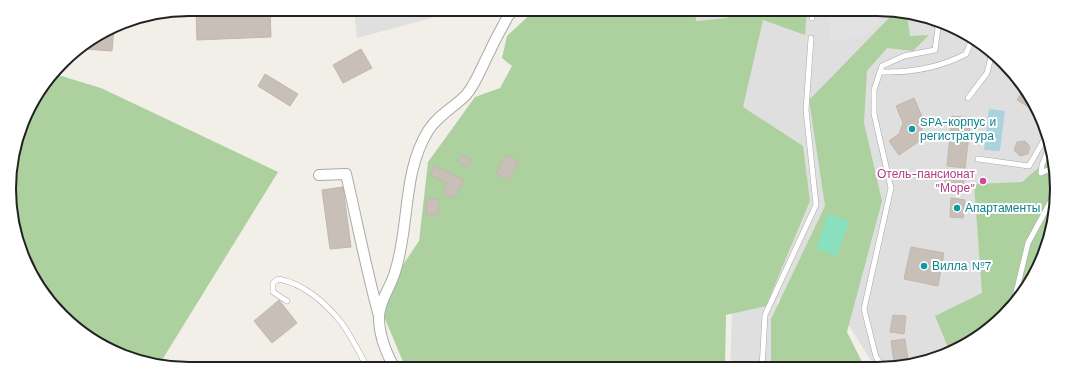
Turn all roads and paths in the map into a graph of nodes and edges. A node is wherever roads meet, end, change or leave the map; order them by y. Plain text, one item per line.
1 (508, 16) edge
2 (937, 27) edge
3 (811, 38) dead end
4 (970, 43) edge
5 (991, 59) edge
6 (880, 72) junction
7 (968, 98) dead end
8 (1043, 141) edge
9 (1047, 154) edge
10 (978, 159) dead end
11 (1049, 169) edge
12 (319, 175) dead end
13 (1050, 203) edge
14 (1017, 290) edge
15 (287, 301) dead end
16 (379, 316) junction
17 (364, 362) edge
18 (392, 362) edge
19 (762, 362) edge
20 (880, 362) edge

1 - 16 street
2 - 6 lane
3 - 19 lane
4 - 6 lane
5 - 7 lane
6 - 20 lane
8 - 10 lane
9 - 11 lane
12 - 16 street
13 - 14 lane
15 - 17 lane
16 - 18 street

